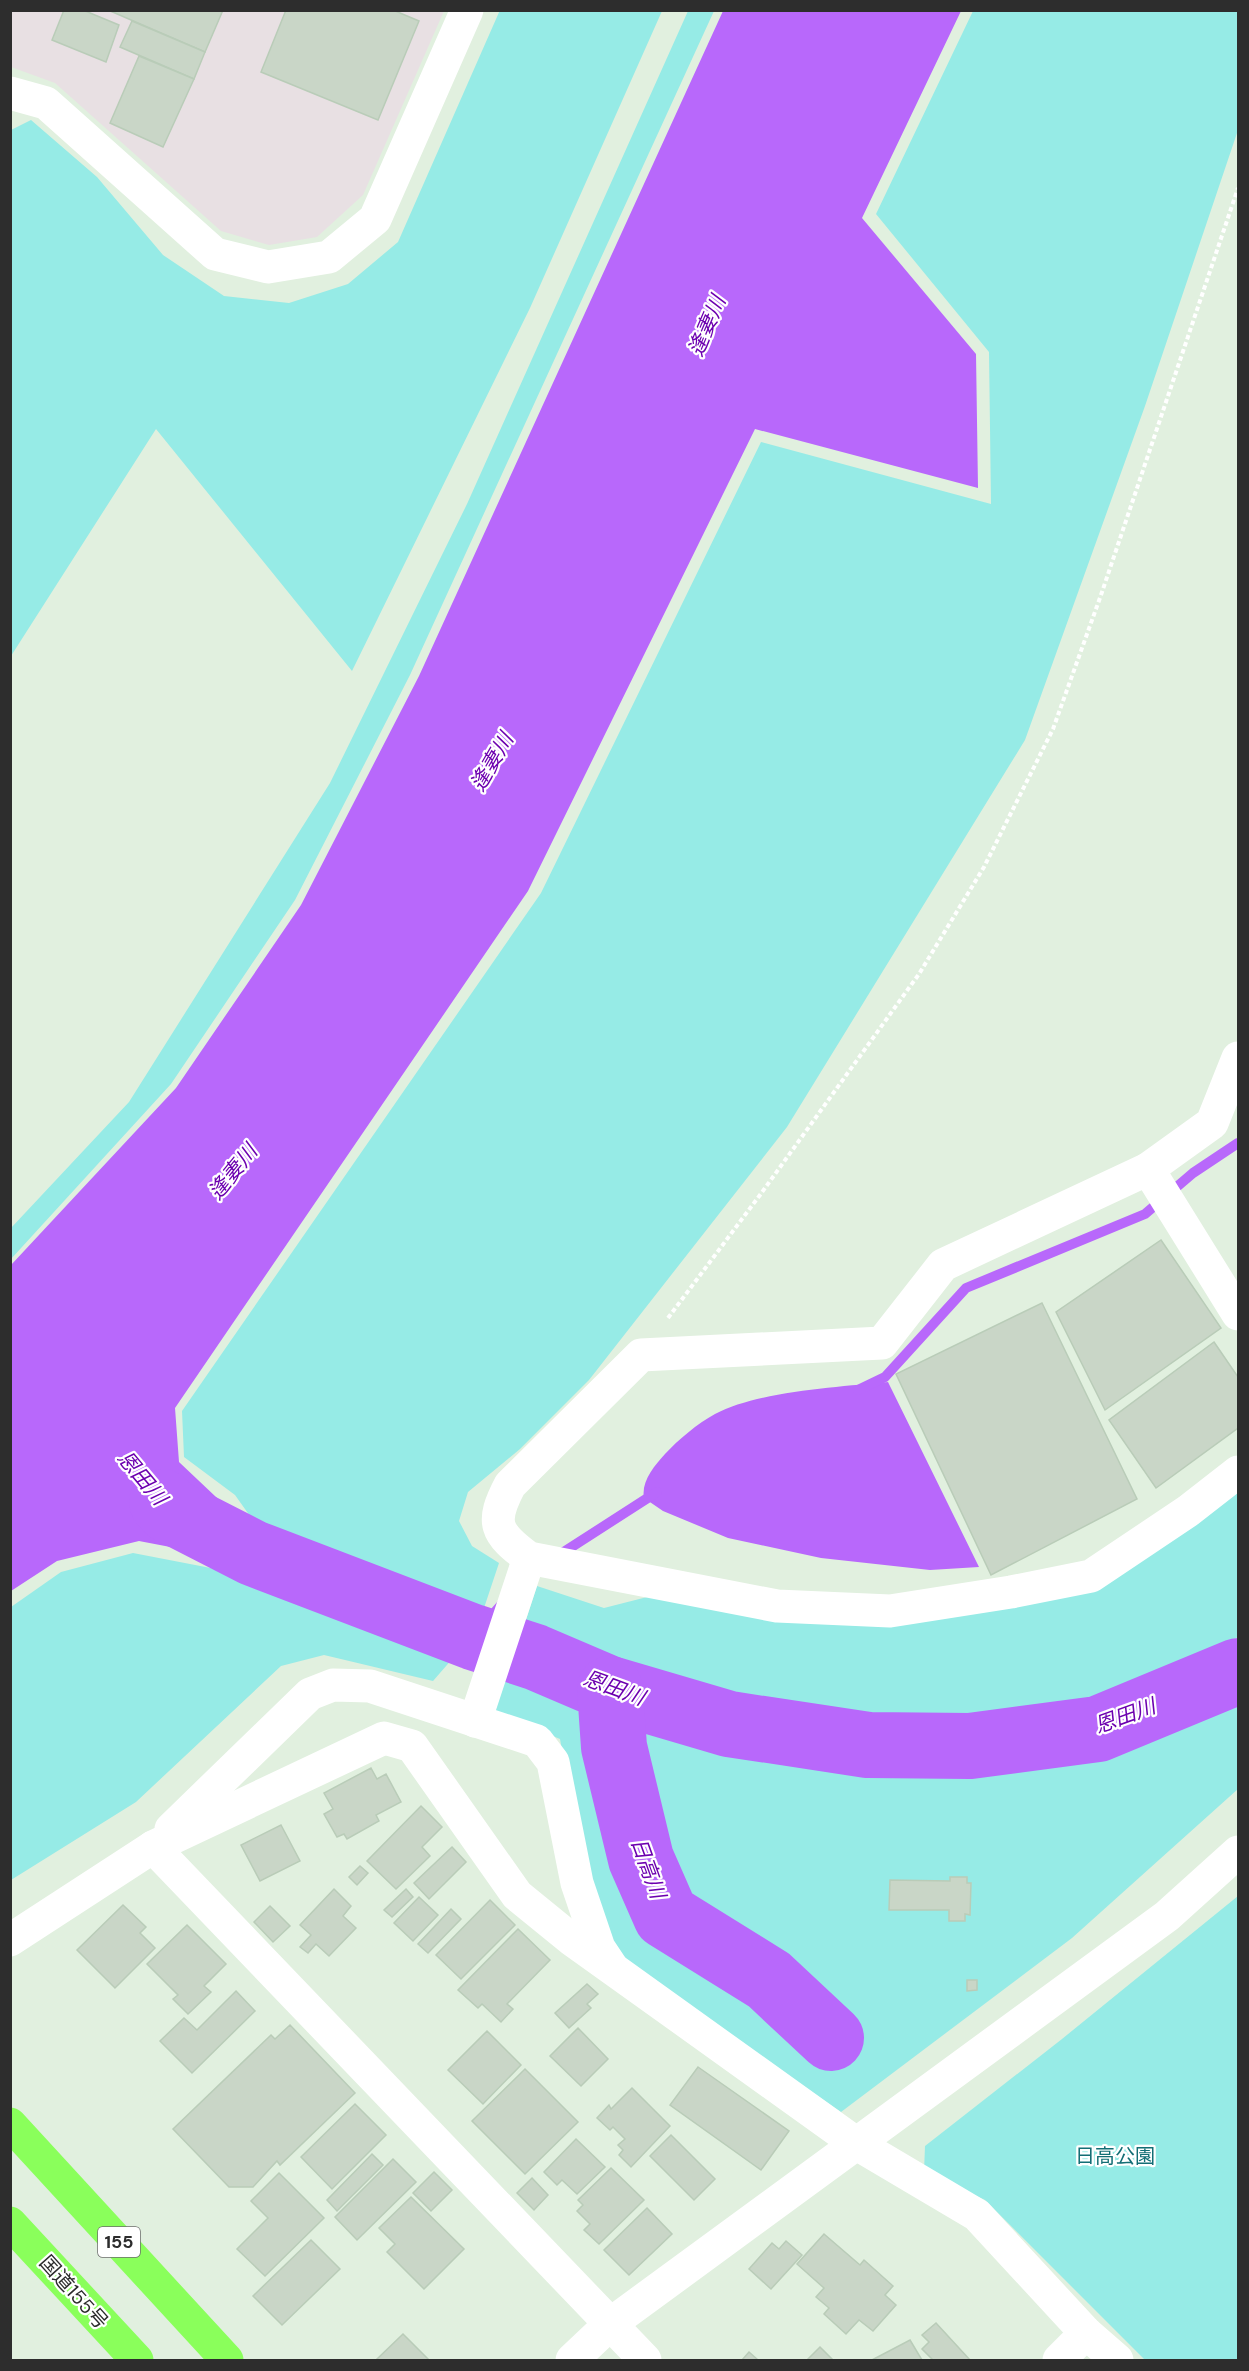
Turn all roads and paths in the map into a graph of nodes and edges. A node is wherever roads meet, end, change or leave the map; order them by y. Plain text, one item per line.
1 (467, 10) edge
2 (10, 93) edge
3 (1239, 188) edge
4 (1239, 1058) edge
5 (1150, 1172) junction
6 (1239, 1314) edge
7 (640, 1355) junction
8 (1239, 1473) edge
9 (529, 1558) junction
10 (475, 1721) junction
11 (153, 1847) junction
12 (1239, 1852) edge
13 (10, 1941) edge
14 (614, 1970) junction
15 (10, 2124) edge
16 (857, 2144) junction
17 (10, 2223) edge
18 (609, 2325) junction
19 (1086, 2333) junction
20 (137, 2361) edge
21 (227, 2361) edge
22 (572, 2361) edge
23 (645, 2361) edge
24 (1059, 2361) edge
25 (1117, 2361) edge

1 - 2 street
3 - 7 path
4 - 5 street
5 - 6 street
5 - 7 street
7 - 9 street
8 - 9 street
9 - 10 street
10 - 11 street
10 - 14 street
11 - 13 street
11 - 14 street
11 - 18 street
12 - 16 street
14 - 16 street
15 - 21 highway, 155
16 - 18 street
16 - 19 street
17 - 20 highway, 国道155号
18 - 22 street
18 - 23 street
19 - 24 street
19 - 25 street

